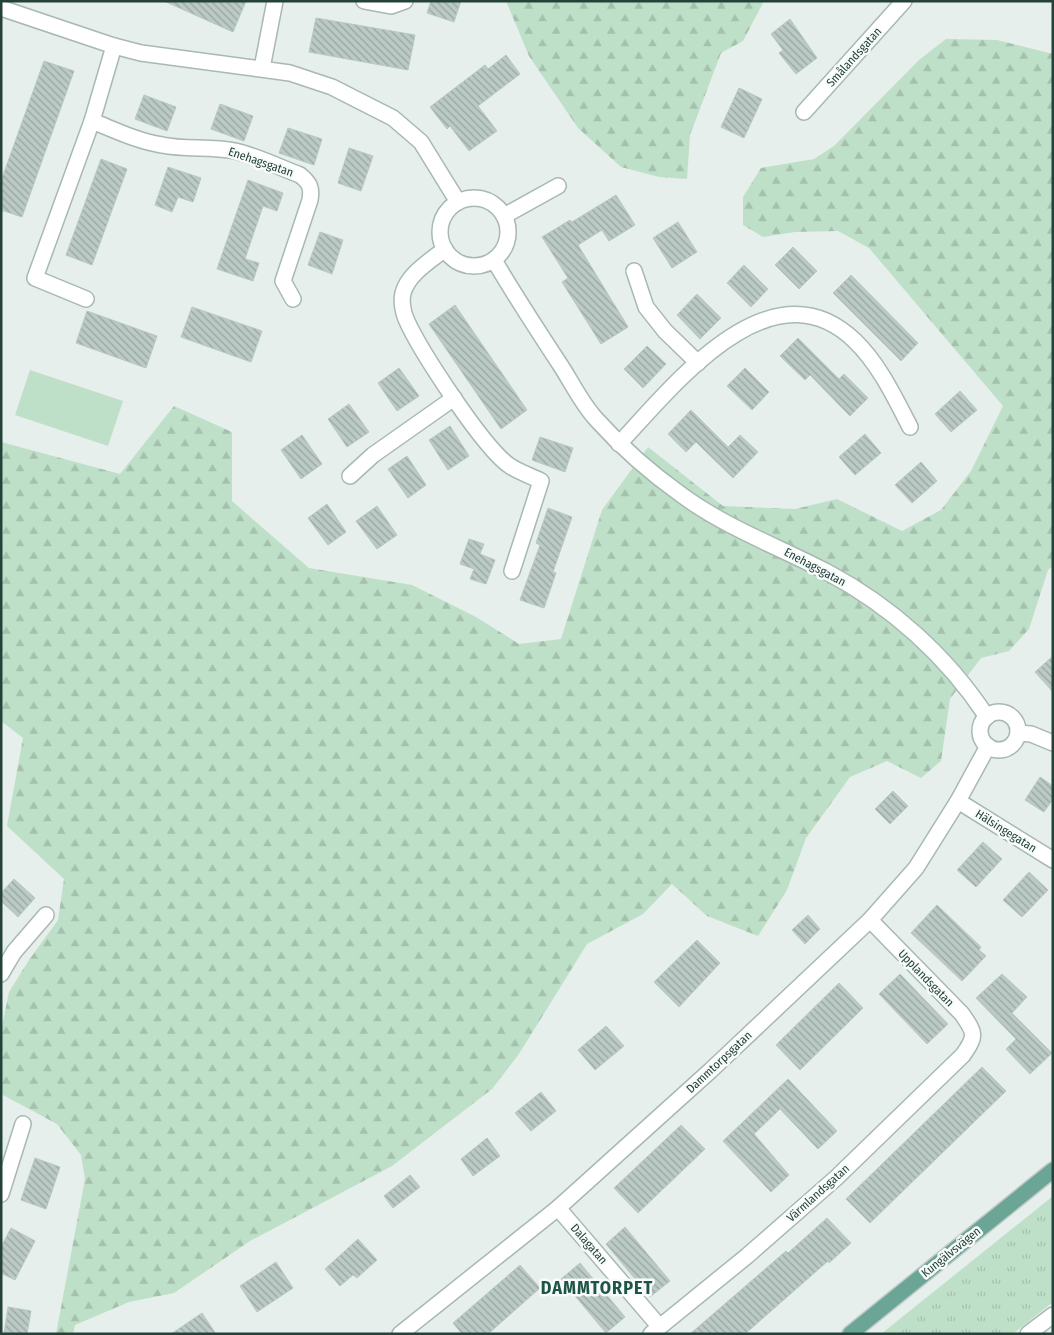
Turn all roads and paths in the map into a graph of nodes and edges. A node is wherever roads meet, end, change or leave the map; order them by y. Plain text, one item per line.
1 (275, 1) edge
2 (364, 1) edge
3 (405, 1) edge
4 (904, 1) edge
5 (1, 8) edge
6 (114, 46) junction
7 (262, 68) junction
8 (804, 112) dead end
9 (92, 121) junction
10 (558, 186) dead end
11 (458, 202) junction
12 (504, 216) junction
13 (444, 250) junction
14 (494, 260) junction
15 (634, 271) dead end
16 (86, 299) dead end
17 (293, 299) dead end
18 (698, 363) junction
19 (454, 398) junction
20 (910, 427) dead end
21 (619, 444) junction
22 (350, 476) dead end
23 (512, 571) dead end
24 (987, 717) junction
25 (1018, 733) junction
26 (1053, 744) edge
27 (988, 746) junction
28 (958, 801) junction
29 (1053, 860) edge
30 (46, 915) dead end
31 (870, 920) junction
32 (1, 974) edge
33 (974, 1040) joint
34 (23, 1124) dead end
35 (1053, 1170) edge
36 (1, 1194) edge
37 (558, 1208) junction
38 (1053, 1314) edge
39 (655, 1330) edge
40 (400, 1334) edge
41 (850, 1334) edge
42 (1028, 1334) edge

1 - 7 street
2 - 3 street
4 - 8 street, Smålandsgatan
5 - 6 street
6 - 7 street
6 - 9 street
7 - 11 street
9 - 16 street
9 - 17 street, Enehagsgatan
10 - 12 street
11 - 12 street
11 - 13 street
12 - 14 street
13 - 14 street
13 - 19 street
14 - 21 street, Enehagsgatan
15 - 18 street
18 - 20 street
18 - 21 street
19 - 22 street
19 - 23 street
21 - 24 street, Enehagsgatan
24 - 25 street
24 - 27 street
25 - 26 street
25 - 27 street
27 - 28 street, Dammtorpsgatan
28 - 29 street, Hälsingegatan
28 - 31 street, Dammtorpsgatan
30 - 32 street
31 - 33 street, Upplandsgatan
31 - 37 street, Dammtorpsgatan
33 - 39 street, Värmlandsgatan
34 - 36 street
35 - 41 main road, Kungälvsvägen
37 - 39 street, Dalagatan
37 - 40 street, Dammtorpsgatan
38 - 42 street

